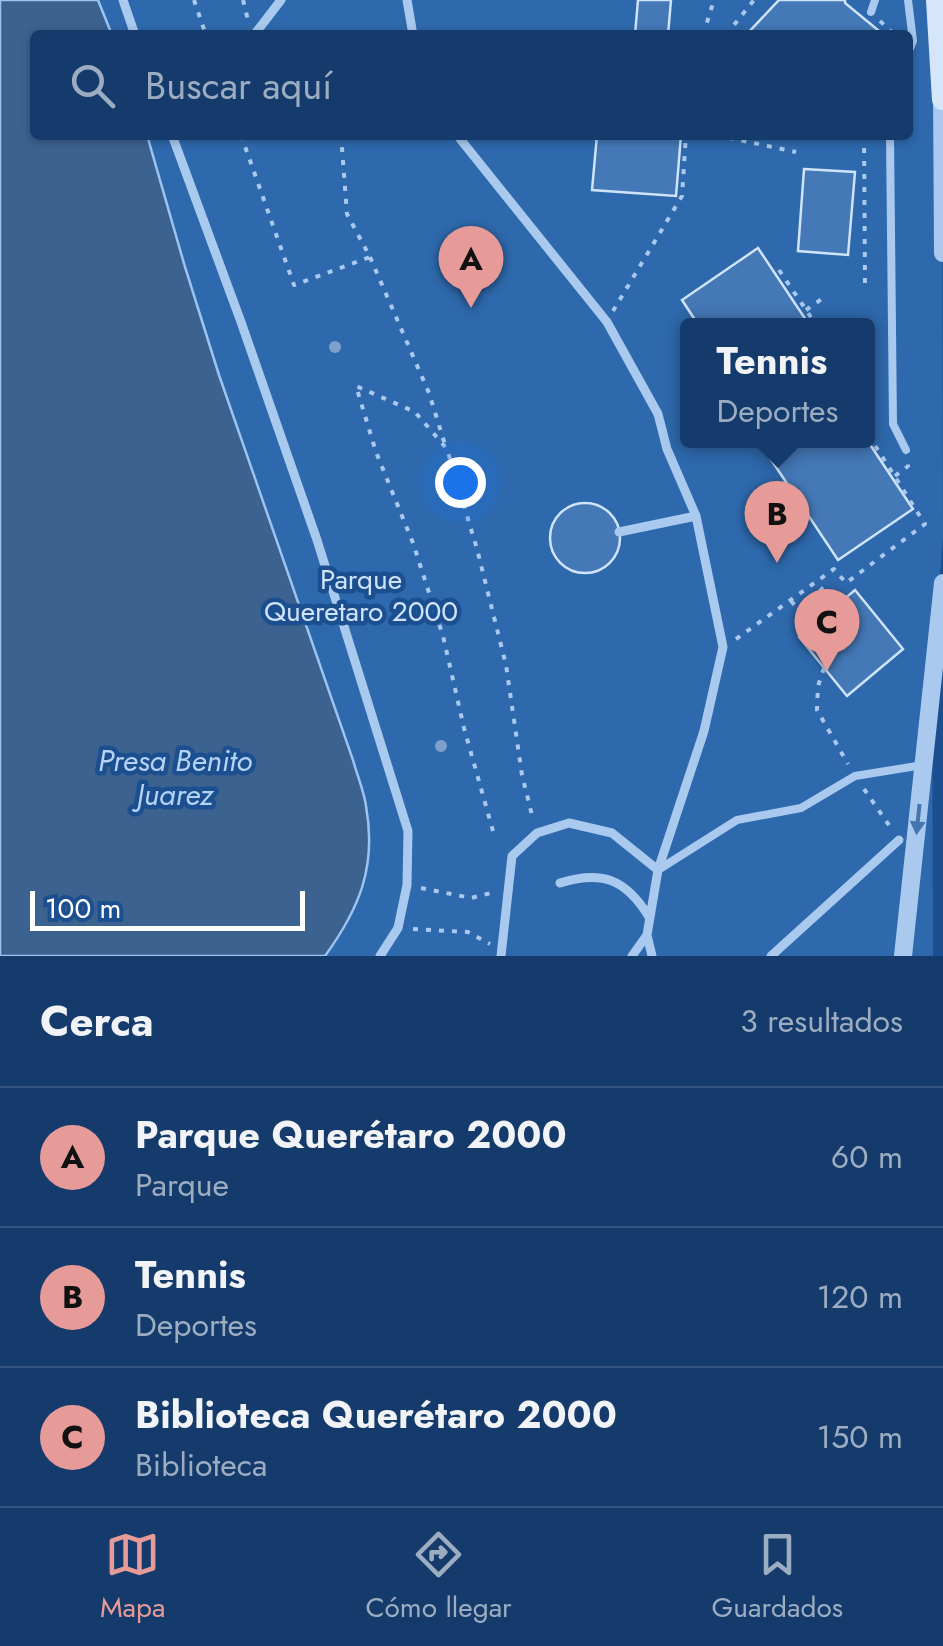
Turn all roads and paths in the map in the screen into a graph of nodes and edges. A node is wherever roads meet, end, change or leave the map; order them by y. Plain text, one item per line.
1 (122, 0) edge
2 (194, 0) edge
3 (243, 0) edge
4 (281, 0) edge
5 (407, 0) edge
6 (714, 0) edge
7 (754, 0) edge
8 (875, 0) edge
9 (908, 0) edge
10 (939, 0) edge
11 (870, 12) dead end
12 (134, 30) edge
13 (204, 30) edge
14 (251, 30) edge
15 (256, 30) edge
16 (412, 30) edge
17 (705, 30) edge
18 (730, 30) edge
19 (911, 30) edge
20 (942, 100) edge
21 (174, 140) edge
22 (243, 140) edge
23 (341, 140) edge
24 (461, 140) edge
25 (686, 140) edge
26 (740, 140) edge
27 (864, 140) edge
28 (890, 140) edge
29 (796, 152) dead end
30 (943, 253) edge
31 (370, 258) junction
32 (778, 270) dead end
33 (865, 284) dead end
34 (826, 296) dead end
35 (806, 310) junction
36 (812, 318) edge
37 (607, 322) junction
38 (875, 445) edge
39 (446, 449) junction
40 (906, 450) joint
41 (895, 476) junction
42 (696, 516) junction
43 (619, 532) dead end
44 (816, 582) junction
45 (943, 583) edge
46 (791, 602) junction
47 (724, 648) junction
48 (824, 668) dead end
49 (924, 764) junction
50 (855, 776) junction
51 (493, 831) dead end
52 (537, 833) junction
53 (899, 840) joint
54 (658, 870) junction
55 (560, 883) dead end
56 (406, 885) junction
57 (506, 888) junction
58 (649, 917) junction
59 (398, 928) junction
60 (647, 936) junction
61 (501, 953) edge
62 (774, 955) edge
63 (380, 956) edge
64 (632, 956) edge
65 (652, 956) edge
66 (902, 956) edge

1 - 12 street
2 - 13 path
3 - 14 path
4 - 15 street
5 - 16 street
6 - 17 path
7 - 18 path
8 - 11 lane
9 - 19 lane
10 - 20 main road
20 - 30 street
21 - 56 street
22 - 31 path
23 - 31 path
24 - 37 street
25 - 37 path
26 - 29 path
27 - 33 path
28 - 40 lane
31 - 39 path
32 - 35 path
34 - 35 path
35 - 36 path
37 - 42 street
38 - 41 path
39 - 51 path
39 - 52 path
40 - 41 path
41 - 44 path
42 - 43 street
42 - 47 street
44 - 46 path
44 - 46 path
45 - 49 street
46 - 47 path
47 - 54 street
48 - 50 path
49 - 50 lane
49 -> 66 street
50 - 53 path
50 - 54 lane
52 - 54 street
52 - 57 street
53 - 62 street
54 - 58 street
55 - 58 street
56 - 57 path
56 - 59 street
57 - 61 street
58 - 60 street
59 - 61 path
59 - 63 street
60 - 64 street
60 - 65 street

